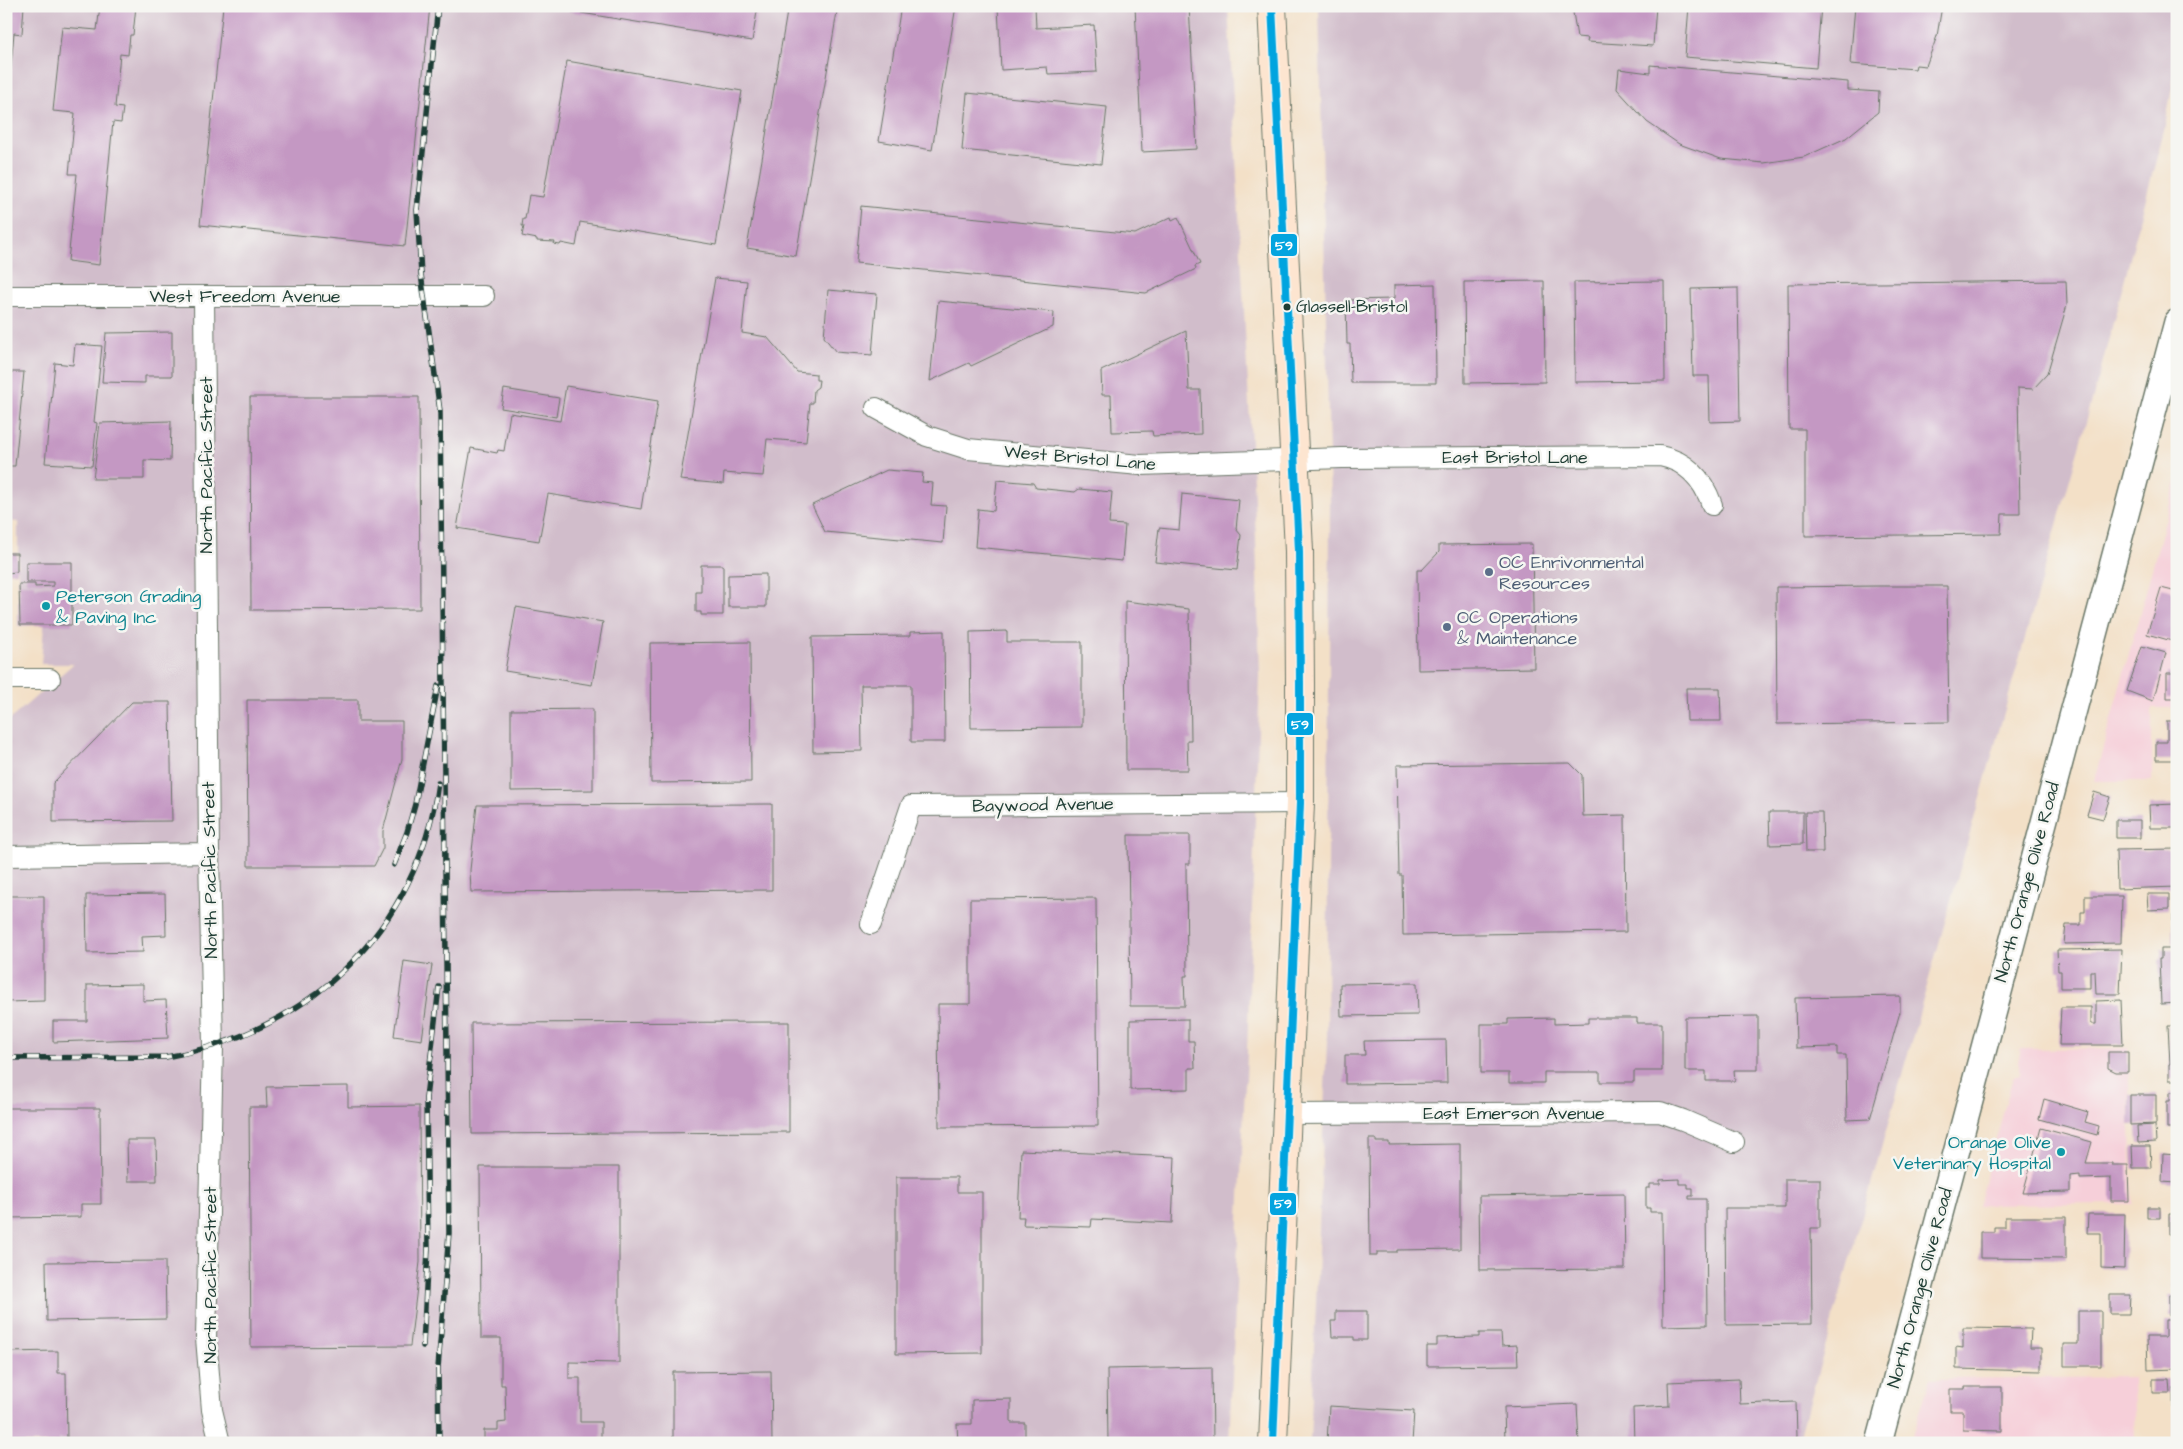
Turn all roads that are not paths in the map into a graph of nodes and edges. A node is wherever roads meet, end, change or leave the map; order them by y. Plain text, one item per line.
1 (1272, 6) edge
2 (6, 296) edge
3 (204, 296) junction
4 (484, 296) dead end
5 (2177, 322) edge
6 (2171, 362) edge
7 (876, 408) dead end
8 (1294, 459) junction
9 (1712, 504) dead end
10 (6, 679) edge
11 (50, 679) dead end
12 (1300, 803) junction
13 (209, 853) junction
14 (6, 856) edge
15 (871, 924) dead end
16 (1287, 1114) junction
17 (1734, 1142) dead end
18 (220, 1443) edge
19 (1273, 1443) edge
20 (1879, 1443) edge

1 - 8 main road
2 - 3 street, West Freedom Avenue
3 - 4 street, West Freedom Avenue
3 - 13 street, North Pacific Street
5 - 6 street, North Orange Olive Road
6 - 20 street, North Orange Olive Road
7 - 8 street, West Bristol Lane
8 - 9 street, East Bristol Lane
8 - 12 main road
10 - 11 street
12 - 15 street, Baywood Avenue
12 - 16 main road
13 - 14 street
13 - 18 street, North Pacific Street
16 - 17 street, East Emerson Avenue
16 - 19 main road

